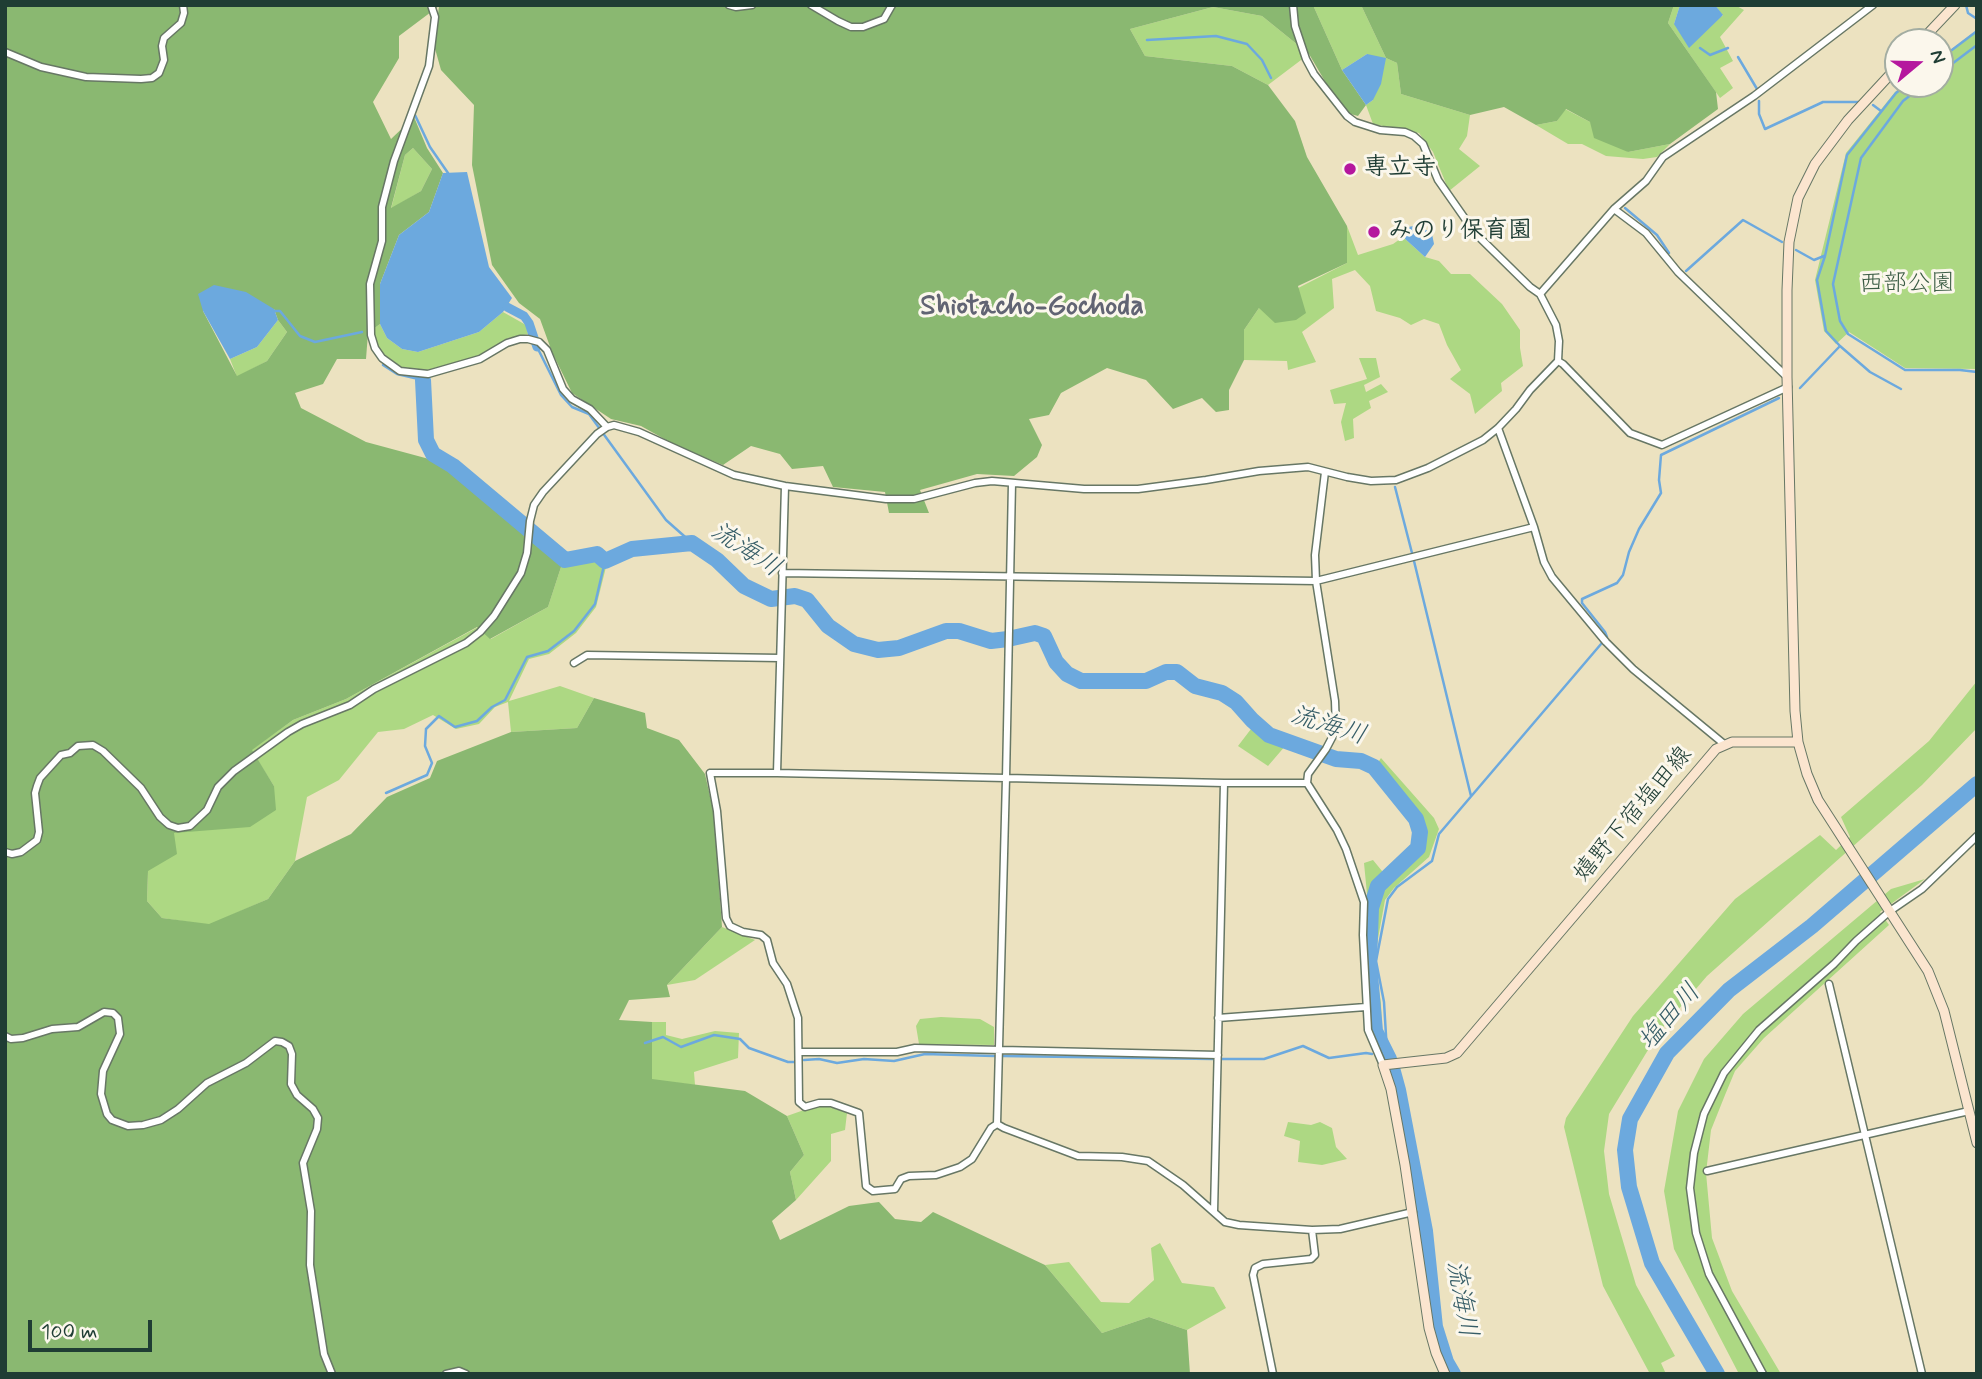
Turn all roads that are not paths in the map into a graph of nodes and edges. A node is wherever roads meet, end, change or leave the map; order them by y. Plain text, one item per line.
1 (183, 5) edge
2 (431, 5) edge
3 (729, 5) edge
4 (752, 5) edge
5 (811, 5) edge
6 (892, 5) edge
7 (1293, 5) edge
8 (1873, 5) edge
9 (1955, 5) edge
10 (1933, 28) edge
11 (5, 52) edge
12 (1884, 81) edge
13 (1614, 209) junction
14 (1540, 294) junction
15 (1558, 361) junction
16 (1788, 382) junction
17 (607, 427) junction
18 (1498, 428) junction
19 (1325, 472) junction
20 (1012, 483) junction
21 (785, 486) junction
22 (1534, 527) junction
23 (782, 573) junction
24 (1009, 577) junction
25 (1316, 581) junction
26 (780, 658) junction
27 (574, 663) dead end
28 (1798, 742) junction
29 (1724, 744) junction
30 (777, 773) junction
31 (1006, 778) junction
32 (1224, 783) junction
33 (1307, 783) junction
34 (1977, 836) edge
35 (5, 852) edge
36 (1890, 911) junction
37 (1829, 984) dead end
38 (1366, 1007) junction
39 (1218, 1018) junction
40 (5, 1036) edge
41 (1000, 1049) junction
42 (799, 1052) junction
43 (1217, 1055) junction
44 (1383, 1065) junction
45 (1969, 1111) junction
46 (997, 1124) junction
47 (1865, 1135) junction
48 (1977, 1143) edge
49 (1707, 1171) dead end
50 (1214, 1212) junction
51 (1413, 1212) junction
52 (1312, 1230) junction
53 (332, 1374) edge
54 (446, 1374) edge
55 (466, 1374) edge
56 (1273, 1374) edge
57 (1446, 1374) edge
58 (1763, 1374) edge
59 (1922, 1374) edge

1 - 11 street
2 - 17 street
3 - 4 street
5 - 6 street
7 - 14 street
8 - 13 street
9 - 10 main road
12 - 16 main road
13 - 14 street
13 - 16 street
14 - 15 street
15 - 16 street
15 - 18 street
16 - 28 main road
17 - 21 street
17 - 35 street
18 - 19 street
18 - 22 street
19 - 20 street
19 - 25 street
20 - 21 street
20 - 24 street
21 - 23 street
22 - 25 street
22 - 29 street
23 - 24 street
23 - 26 street
24 - 25 street
24 - 31 street
25 - 33 street
26 - 27 street
26 - 30 street
28 - 29 main road, 嬉野下宿塩田線
28 - 36 main road
29 - 44 main road, 嬉野下宿塩田線
30 - 31 street
30 - 42 street
31 - 32 street
31 - 41 street
32 - 33 street
32 - 39 street
33 - 38 street
34 - 36 street
36 - 45 main road
36 - 58 street
37 - 47 street
38 - 39 street
38 - 44 street
39 - 43 street
40 - 53 street
41 - 42 street
41 - 43 street
41 - 46 street
42 - 46 street
43 - 50 street
44 - 51 main road
45 - 47 street
45 - 48 main road
46 - 50 street
47 - 49 street
47 - 59 street
50 - 52 street
51 - 52 street
51 - 57 main road
52 - 56 street
54 - 55 street

